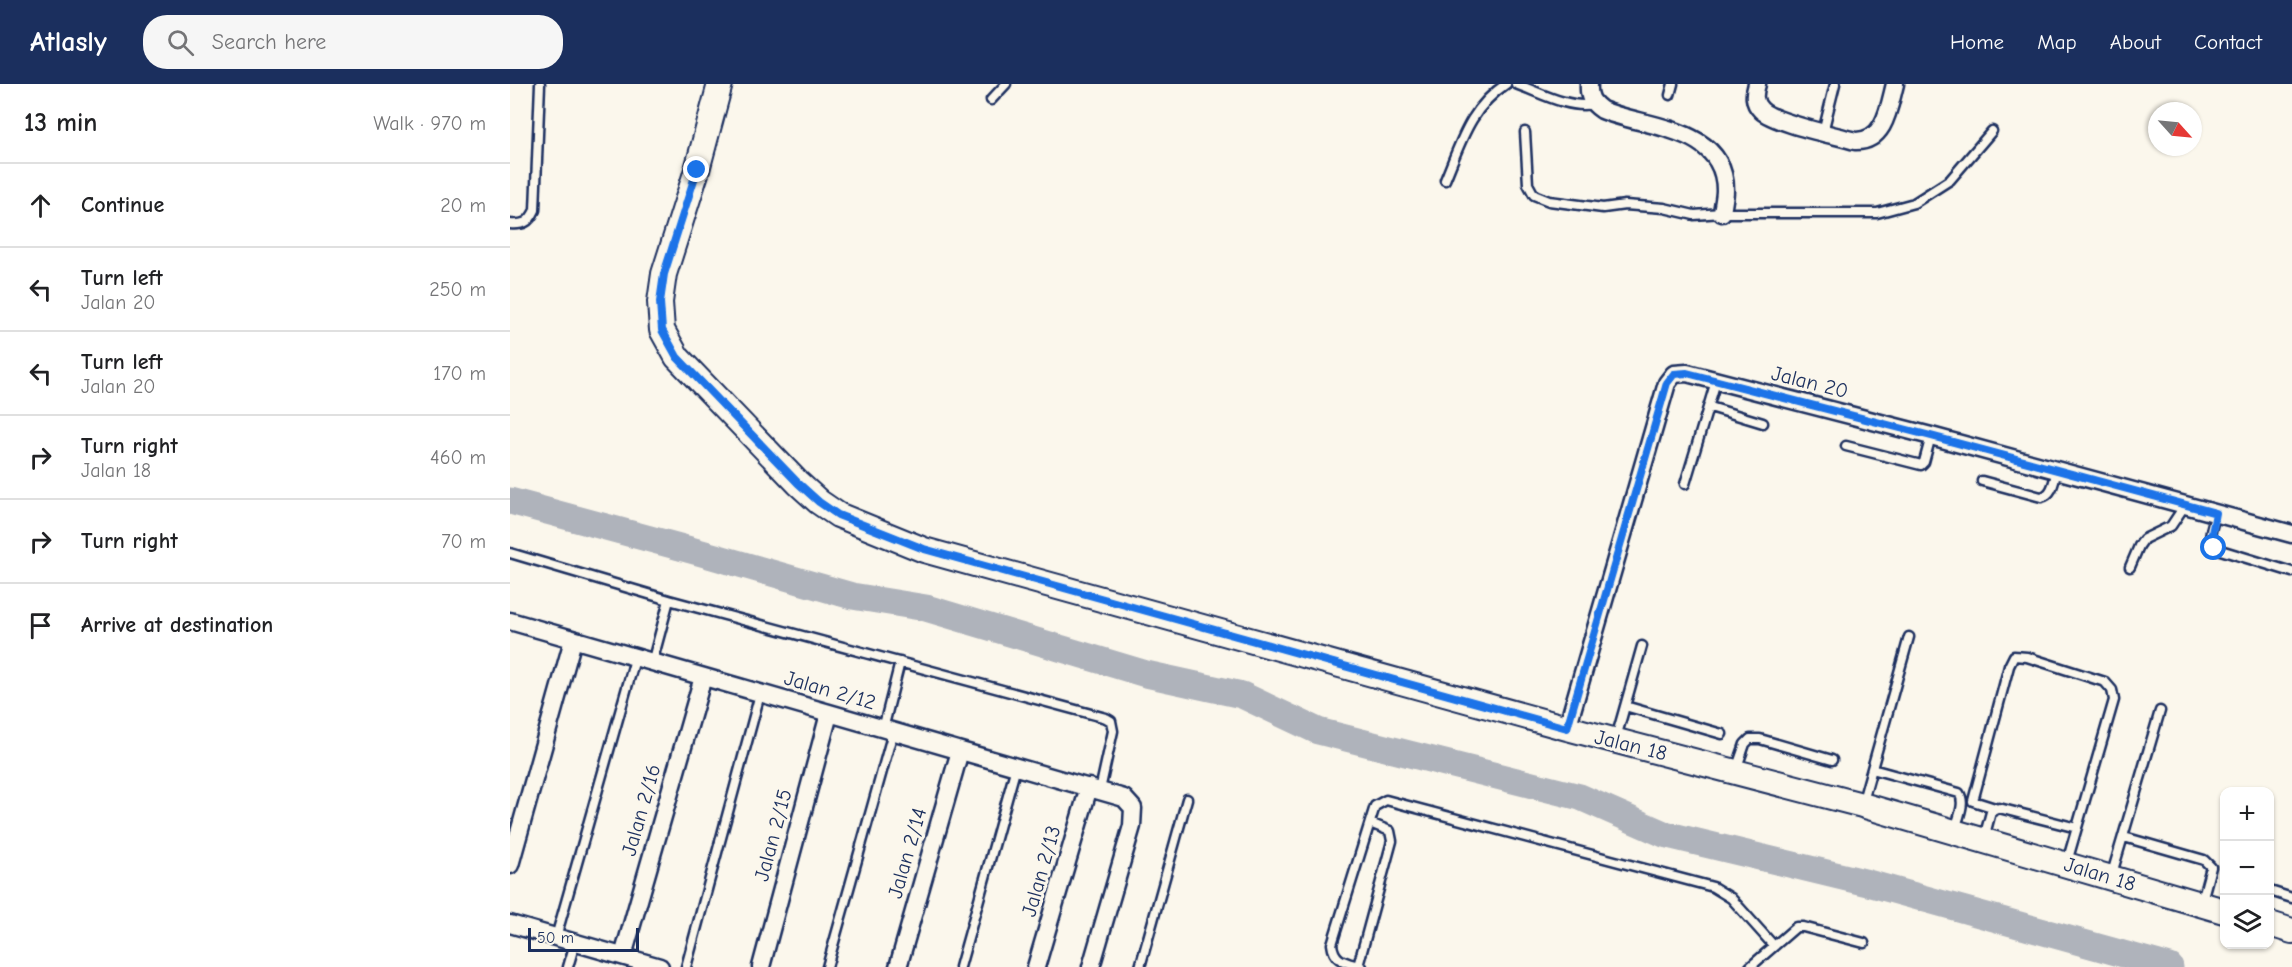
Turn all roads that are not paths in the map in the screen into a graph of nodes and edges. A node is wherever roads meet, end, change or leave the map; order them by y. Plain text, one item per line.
1 (540, 84) edge
2 (720, 84) edge
3 (1006, 84) edge
4 (1506, 84) edge
5 (1516, 84) edge
6 (1589, 84) edge
7 (1673, 84) edge
8 (1757, 84) edge
9 (1835, 84) edge
10 (1895, 84) edge
11 (1670, 95) dead end
12 (991, 100) dead end
13 (1593, 104) junction
14 (1992, 131) dead end
15 (1525, 132) dead end
16 (1823, 132) junction
17 (1445, 180) dead end
18 (1722, 213) junction
19 (510, 224) edge
20 (1716, 381) junction
21 (1710, 407) junction
22 (1763, 423) dead end
23 (1931, 436) junction
24 (1846, 446) dead end
25 (2057, 470) junction
26 (1982, 481) dead end
27 (1685, 484) dead end
28 (2185, 505) junction
29 (2216, 513) junction
30 (2292, 534) edge
31 (510, 553) edge
32 (2130, 567) dead end
33 (2292, 572) edge
34 (669, 600) junction
35 (510, 621) edge
36 (1909, 637) dead end
37 (573, 640) junction
38 (1641, 646) dead end
39 (635, 658) junction
40 (900, 662) junction
41 (652, 663) junction
42 (703, 677) junction
43 (760, 694) junction
44 (1625, 706) junction
45 (2160, 711) dead end
46 (829, 714) junction
47 (1567, 728) junction
48 (888, 730) junction
49 (1722, 734) dead end
50 (1615, 741) junction
51 (960, 751) junction
52 (1832, 760) dead end
53 (1016, 767) junction
54 (1872, 769) junction
55 (1736, 771) junction
56 (1094, 789) junction
57 (1187, 799) dead end
58 (1862, 805) junction
59 (1995, 808) junction
60 (1370, 823) junction
61 (2077, 828) junction
62 (1954, 832) junction
63 (2124, 837) junction
64 (1983, 840) junction
65 (2067, 863) junction
66 (510, 865) edge
67 (2111, 878) junction
68 (2274, 892) edge
69 (2292, 898) edge
70 (2200, 904) junction
71 (2220, 910) edge
72 (510, 924) edge
73 (2274, 925) edge
74 (2292, 931) edge
75 (556, 937) junction
76 (575, 943) junction
77 (1864, 943) dead end
78 (1774, 946) junction
79 (622, 956) junction
80 (1360, 966) edge
81 (568, 967) edge
82 (660, 967) edge
83 (686, 967) edge
84 (761, 967) edge
85 (828, 967) edge
86 (898, 967) edge
87 (960, 967) edge
88 (1036, 967) edge
89 (1091, 967) edge
90 (1140, 967) edge
91 (1750, 967) edge

1 - 19 lane
2 - 47 street, Jalan 18
3 - 12 lane
4 - 17 lane
5 - 13 lane
6 - 13 street
7 - 11 lane
8 - 16 street
9 - 16 lane
10 - 16 street
13 - 18 street
14 - 18 lane
15 - 18 lane
20 - 21 lane
20 - 23 street, Jalan 20
20 - 47 street, Jalan 20
21 - 22 lane
21 - 27 lane
23 - 24 lane
23 - 25 street, Jalan 20
25 - 26 lane
25 - 28 street, Jalan 20
28 - 29 street, Jalan 20
28 - 32 lane
29 - 30 street, Jalan 20
29 - 33 lane
31 - 34 lane
34 - 40 lane
34 - 41 lane
35 - 37 street, Jalan 2/12
36 - 54 lane
37 - 39 street, Jalan 2/12
37 - 66 street
38 - 44 lane
39 - 41 street, Jalan 2/12
39 - 75 lane
40 - 48 lane
40 - 56 lane
41 - 42 street, Jalan 2/12
42 - 43 street, Jalan 2/12
42 - 79 street, Jalan 2/16
43 - 46 street, Jalan 2/12
43 - 83 lane
44 - 49 lane
44 - 50 lane
45 - 63 lane
46 - 48 street, Jalan 2/12
46 - 84 street, Jalan 2/15
47 - 50 street, Jalan 18
48 - 51 street, Jalan 2/12
48 - 85 lane
50 - 55 street, Jalan 18
51 - 53 street, Jalan 2/12
51 - 86 street, Jalan 2/14
52 - 55 lane
53 - 56 street, Jalan 2/12
53 - 87 lane
54 - 58 lane
54 - 62 lane
55 - 58 street, Jalan 18
56 - 88 street, Jalan 2/13
56 - 89 street, Jalan 2/12
57 - 90 lane
58 - 62 street, Jalan 18
59 - 61 lane
59 - 61 lane
59 - 64 lane
60 - 78 lane
60 - 80 lane
60 - 80 lane
61 - 65 lane
62 - 64 street, Jalan 18
63 - 67 lane
63 - 70 lane
64 - 65 street, Jalan 18
65 - 67 street, Jalan 18
67 - 70 street, Jalan 18
68 - 69 lane
70 - 71 street, Jalan 18
72 - 75 street
73 - 74 street
75 - 76 street
76 - 79 street
76 - 81 lane
77 - 78 lane
78 - 91 lane
79 - 82 street

